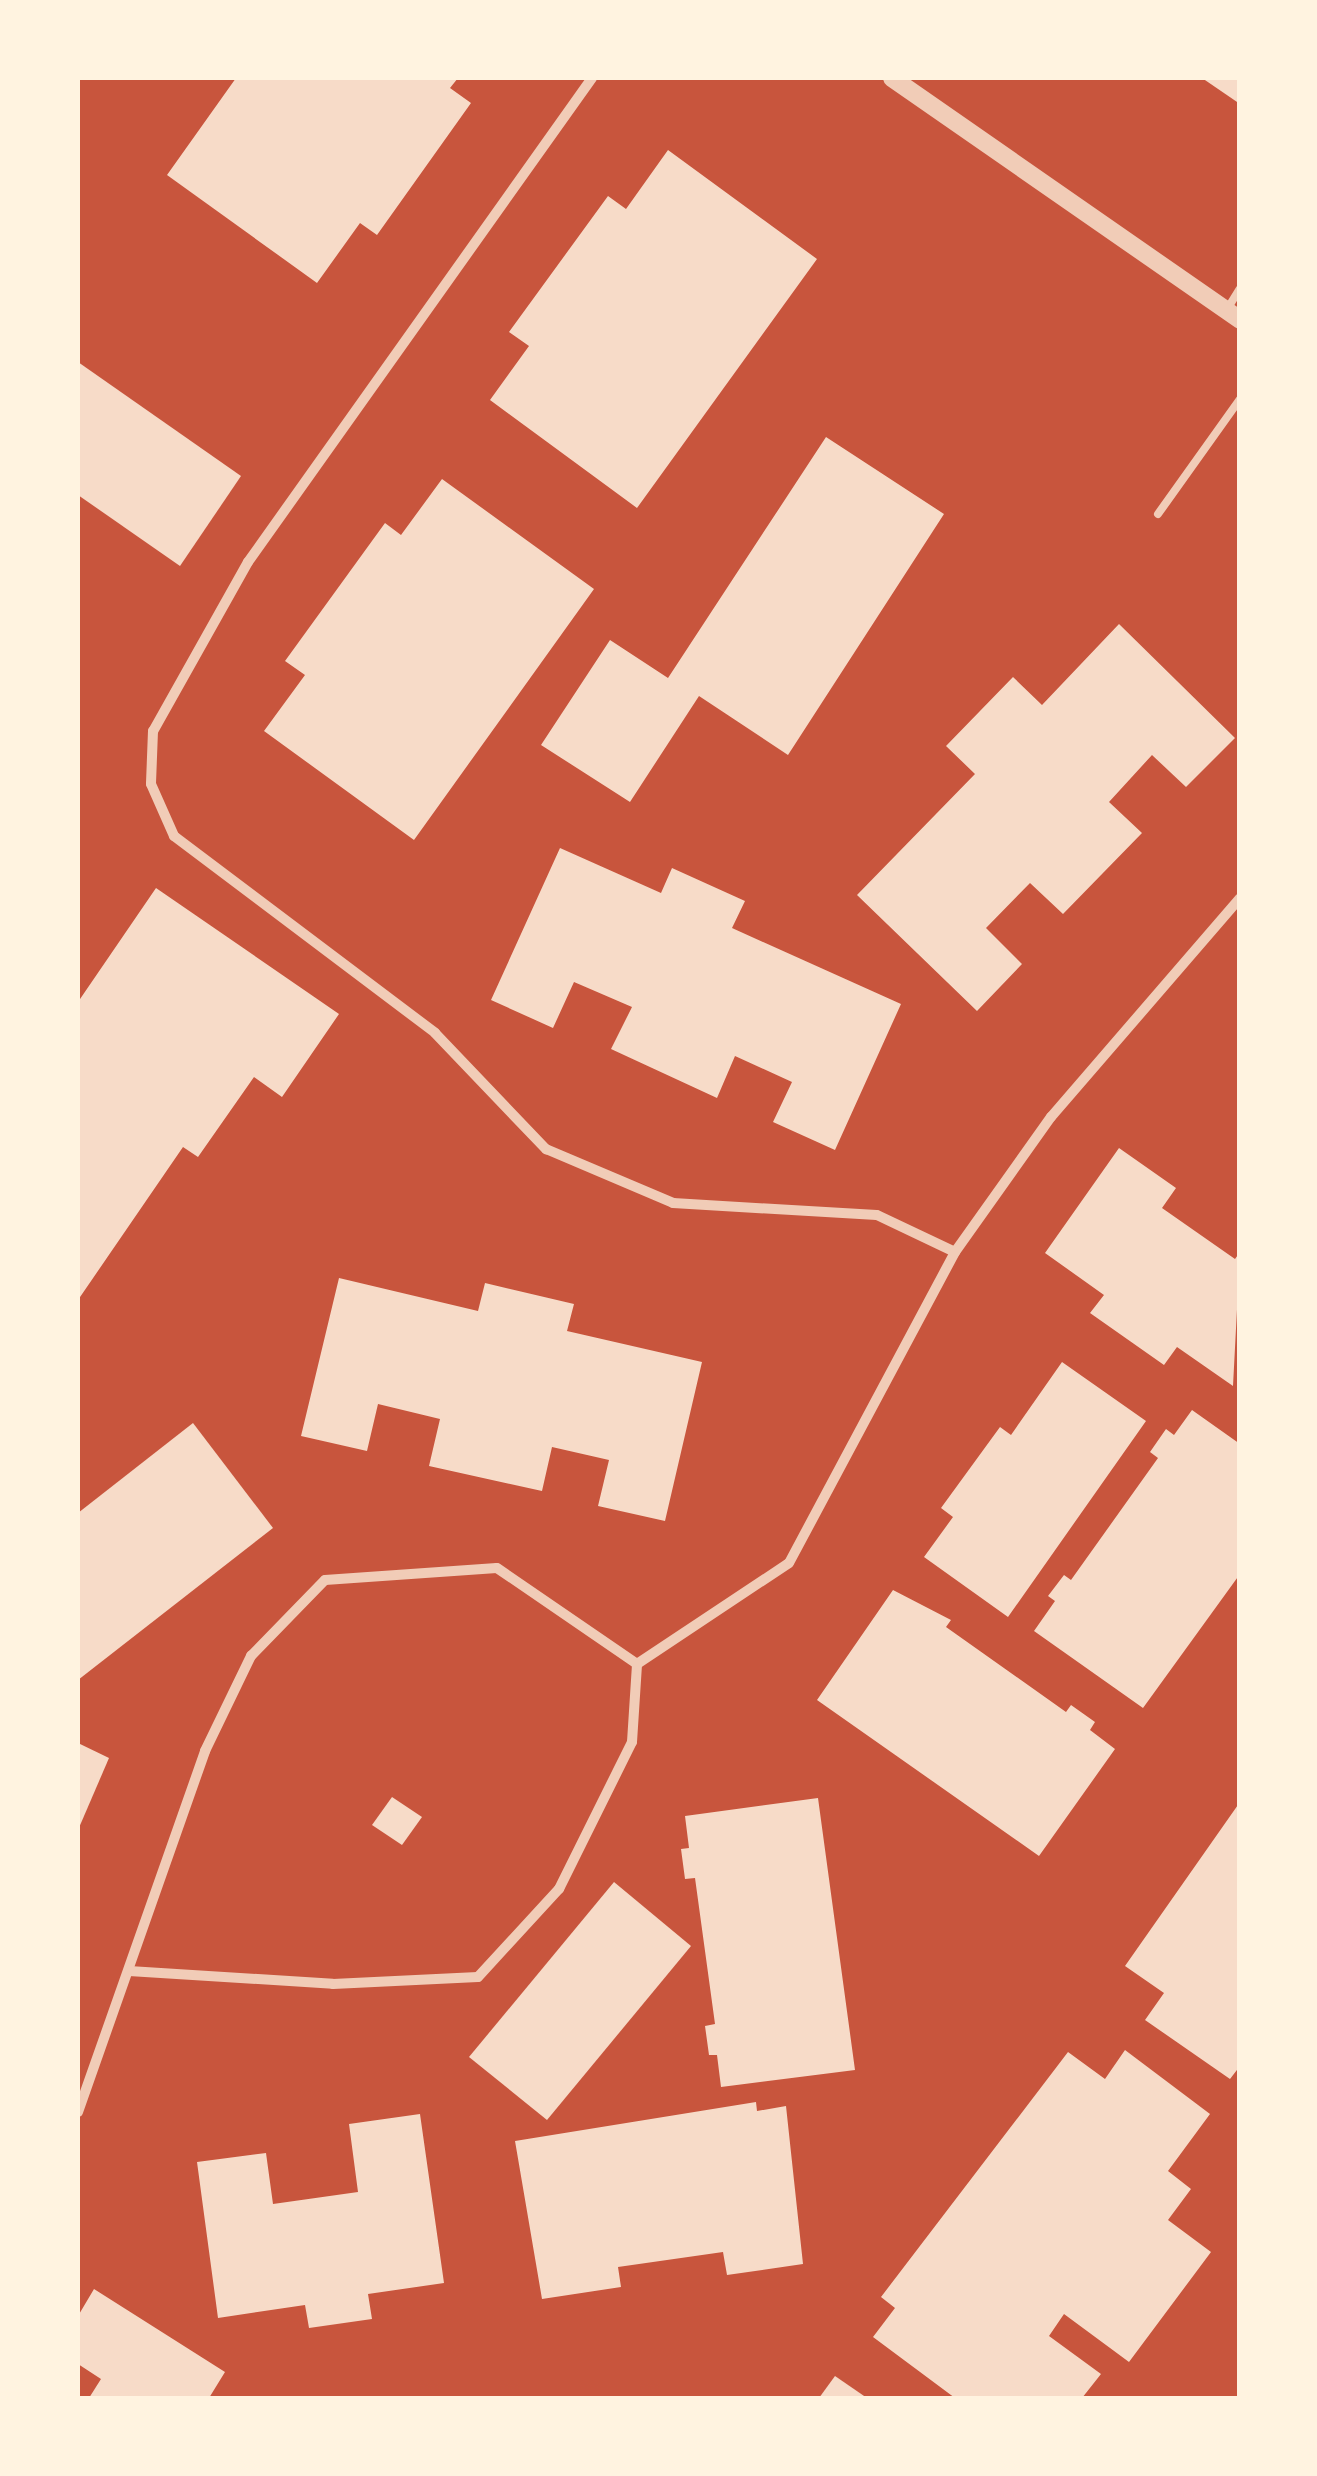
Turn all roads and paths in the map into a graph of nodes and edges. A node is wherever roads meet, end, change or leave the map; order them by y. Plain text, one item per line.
1 (592, 78) edge
2 (892, 78) edge
3 (1240, 289) edge
4 (1233, 316) edge
5 (1240, 399) edge
6 (1158, 514) dead end
7 (1240, 898) edge
8 (955, 1252) junction
9 (637, 1664) junction
10 (129, 1971) junction
11 (78, 2112) edge

1 - 8 street
2 - 4 street
3 - 4 lane
5 - 6 lane
7 - 8 street
8 - 9 street
9 - 10 street
9 - 10 street
10 - 11 street

